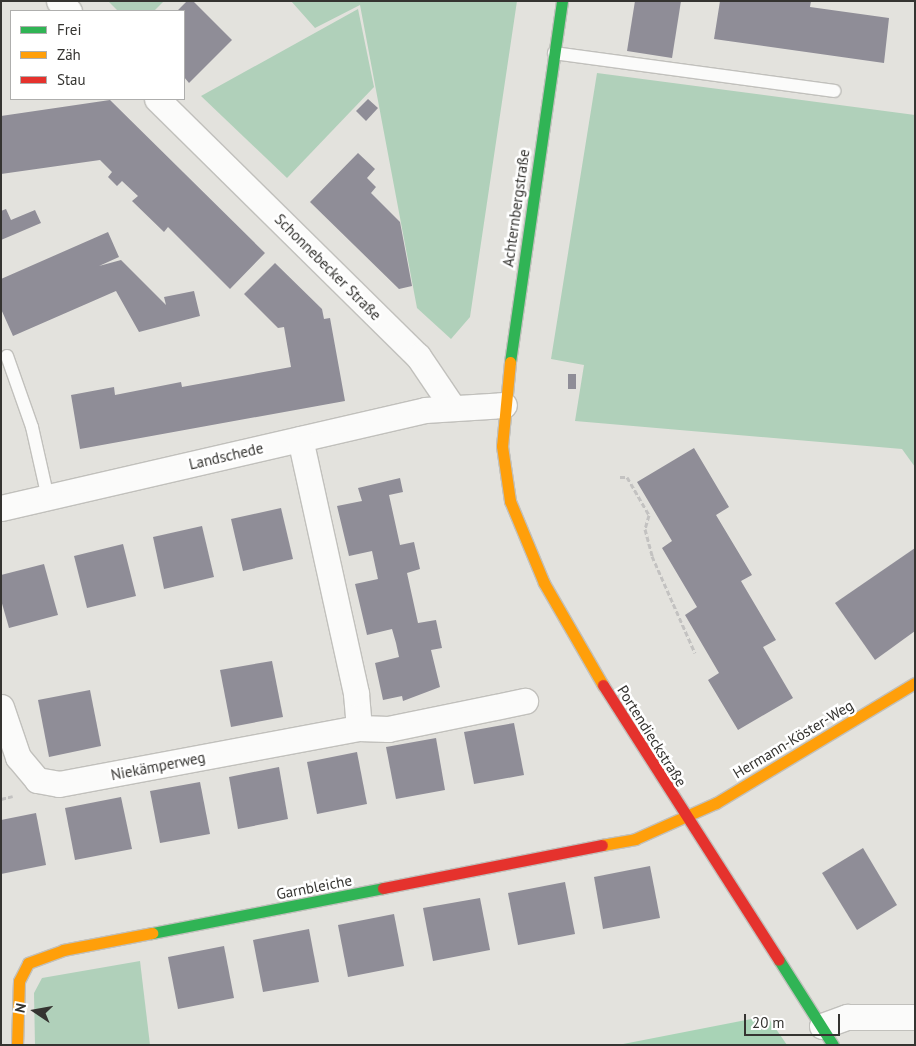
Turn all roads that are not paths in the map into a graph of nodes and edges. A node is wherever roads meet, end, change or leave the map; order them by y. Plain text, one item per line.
1 (59, 1) edge
2 (562, 1) edge
3 (68, 10) edge
4 (554, 53) junction
5 (834, 91) dead end
6 (158, 100) edge
7 (7, 356) dead end
8 (452, 406) junction
9 (503, 412) junction
10 (300, 439) junction
11 (48, 498) junction
12 (1, 508) edge
13 (915, 683) edge
14 (525, 701) dead end
15 (1, 707) edge
16 (359, 728) junction
17 (685, 817) junction
18 (915, 1017) edge
19 (828, 1036) edge
20 (17, 1045) edge

1 - 3 street
2 - 4 street, Achternbergstraße
4 - 5 lane
4 - 9 street, Achternbergstraße
6 - 8 street, Schonnebecker Straße
7 - 11 lane
8 - 9 street
8 - 10 street, Landschede
9 - 17 street, Portendieckstraße
10 - 11 street, Landschede
10 - 16 street
11 - 12 street, Landschede
13 - 17 street, Hermann-Köster-Weg
14 - 16 street, Niekämperweg
15 - 16 street, Niekämperweg
17 - 19 street, Portendieckstraße
17 - 20 street, Garnbleiche
18 - 19 street

